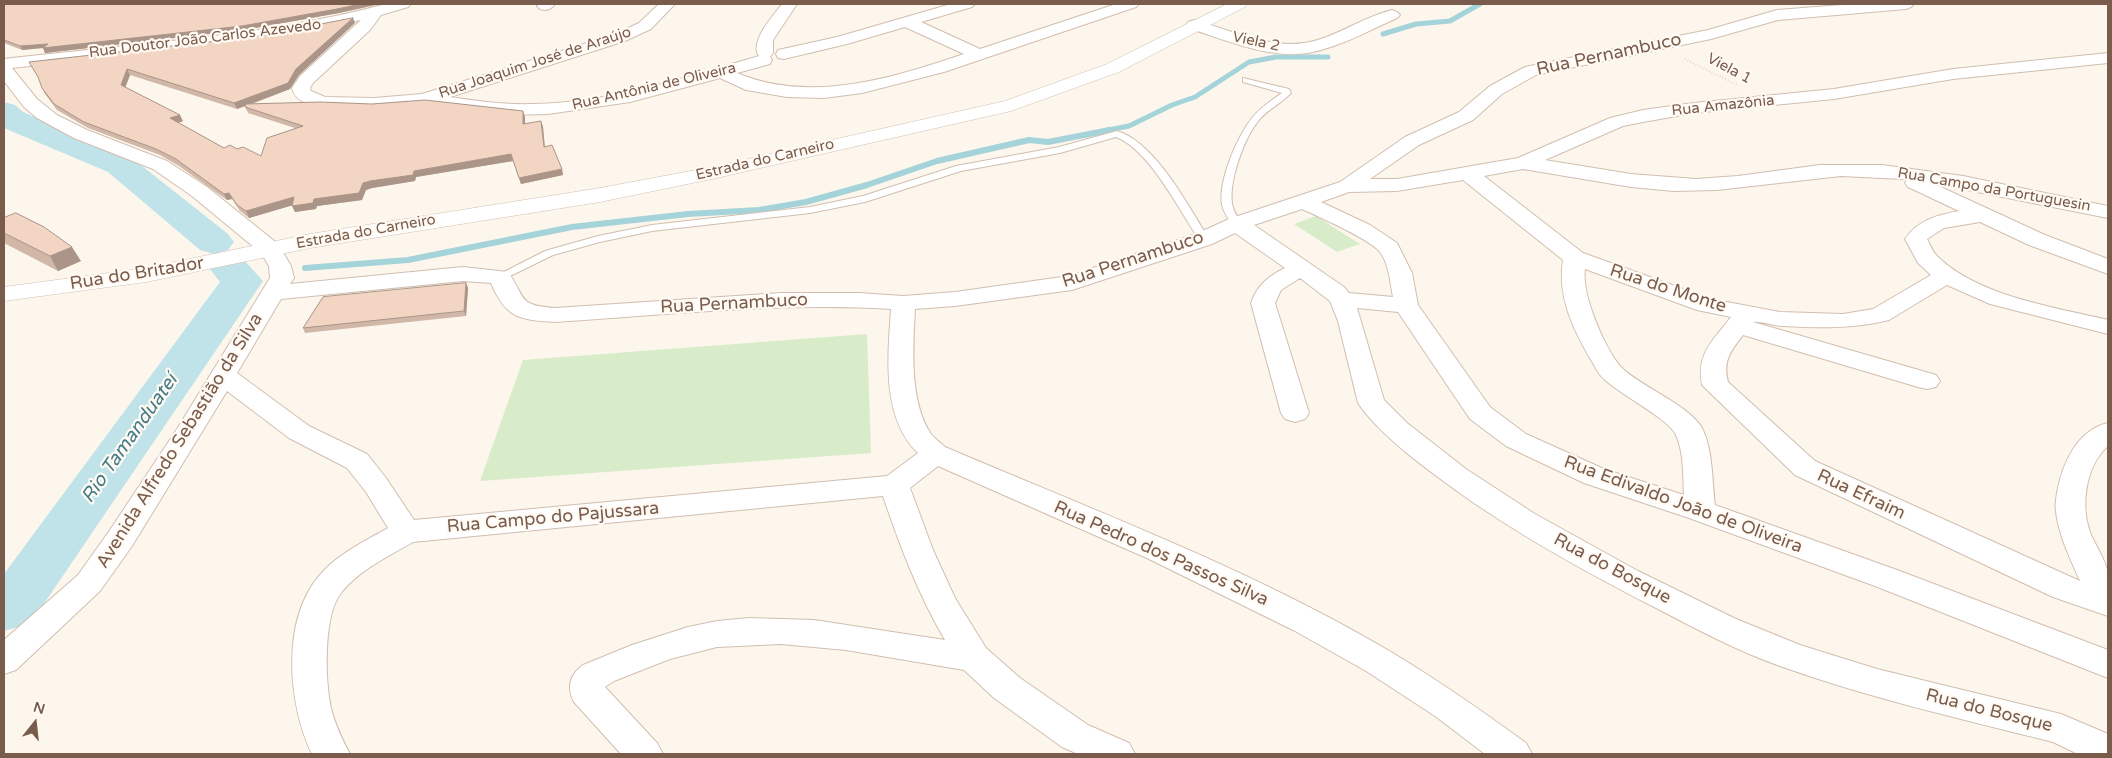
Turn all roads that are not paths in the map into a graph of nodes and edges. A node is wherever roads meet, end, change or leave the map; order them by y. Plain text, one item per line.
1 (403, 4) edge
2 (667, 4) edge
3 (789, 4) edge
4 (967, 4) edge
5 (1131, 4) edge
6 (1239, 4) edge
7 (1906, 4) edge
8 (1755, 6) dead end
9 (374, 13) junction
10 (1392, 15) dead end
11 (1777, 15) junction
12 (907, 22) junction
13 (1194, 25) junction
14 (979, 55) junction
15 (764, 57) junction
16 (2108, 58) edge
17 (4, 69) edge
18 (720, 72) junction
19 (1246, 80) dead end
20 (424, 99) junction
21 (1523, 163) junction
22 (1466, 172) junction
23 (1892, 172) junction
24 (1347, 186) junction
25 (1303, 201) junction
26 (2108, 212) edge
27 (1981, 214) junction
28 (1237, 224) junction
29 (1204, 239) junction
30 (270, 250) junction
31 (1575, 258) junction
32 (2108, 266) edge
33 (1302, 268) junction
34 (1947, 275) junction
35 (500, 276) junction
36 (274, 293) junction
37 (4, 294) edge
38 (1342, 300) junction
39 (903, 303) junction
40 (1406, 305) junction
41 (1742, 320) junction
42 (2108, 327) edge
43 (223, 375) junction
44 (1927, 381) dead end
45 (1295, 413) dead end
46 (2108, 432) edge
47 (935, 454) junction
48 (894, 485) junction
49 (1700, 511) junction
50 (406, 532) junction
51 (2107, 603) edge
52 (974, 658) junction
53 (4, 660) edge
54 (2108, 664) edge
55 (2108, 751) edge
56 (331, 754) edge
57 (644, 754) edge
58 (1116, 754) edge
59 (1513, 754) edge

1 - 9 street, Rua Doutor João Carlos Azevedo
2 - 20 street, Rua Joaquim José de Araújo
3 - 15 street
4 - 12 street
5 - 14 street
6 - 13 street, Estrada do Carneiro
7 - 11 street, Rua Pernambuco
8 - 11 street
9 - 17 street, Rua Doutor João Carlos Azevedo
9 - 20 street
10 - 13 street, Viela 2
11 - 24 street, Rua Pernambuco
12 - 14 street
12 - 15 street, Rua Antônia de Oliveira
13 - 30 street, Estrada do Carneiro
14 - 18 street
15 - 18 street, Rua Antônia de Oliveira
16 - 21 street, Rua Amazônia
17 - 30 street
18 - 20 street, Rua Antônia de Oliveira
19 - 28 lane
21 - 22 street, Rua Amazônia
21 - 23 street, Rua Campo da Portuguesin
22 - 24 street, Rua Amazônia
22 - 31 street, Rua do Monte
23 - 26 street, Rua Campo da Portuguesin
23 - 27 street
24 - 25 street, Rua Pernambuco
25 - 28 street, Rua Pernambuco
25 - 40 street, Rua Edivaldo João de Oliveira
27 - 32 street
27 - 34 street
28 - 29 street, Rua Pernambuco
28 - 33 street, Rua do Bosque
29 - 35 lane
29 - 39 street, Rua Pernambuco
30 - 36 street, Avenida Alfredo Sebastião da Silva
30 - 37 street, Rua do Britador
31 - 41 street, Rua do Monte
31 - 49 street
33 - 38 street, Rua do Bosque
33 - 45 street
34 - 41 street, Rua do Monte
34 - 42 street
35 - 36 street
35 - 39 street, Rua Pernambuco
36 - 43 street, Avenida Alfredo Sebastião da Silva
38 - 40 street
38 - 55 street, Rua do Bosque
39 - 47 street, Rua Pedro dos Passos Silva
40 - 49 street, Rua Edivaldo João de Oliveira
41 - 44 street
41 - 51 street, Rua Efraim
43 - 50 street
43 - 53 street, Avenida Alfredo Sebastião da Silva
46 - 51 street
47 - 48 street
47 - 59 street, Rua Pedro dos Passos Silva
48 - 50 street, Rua Campo do Pajussara
48 - 52 street
49 - 54 street, Rua Edivaldo João de Oliveira
50 - 56 street
52 - 57 street
52 - 58 street

